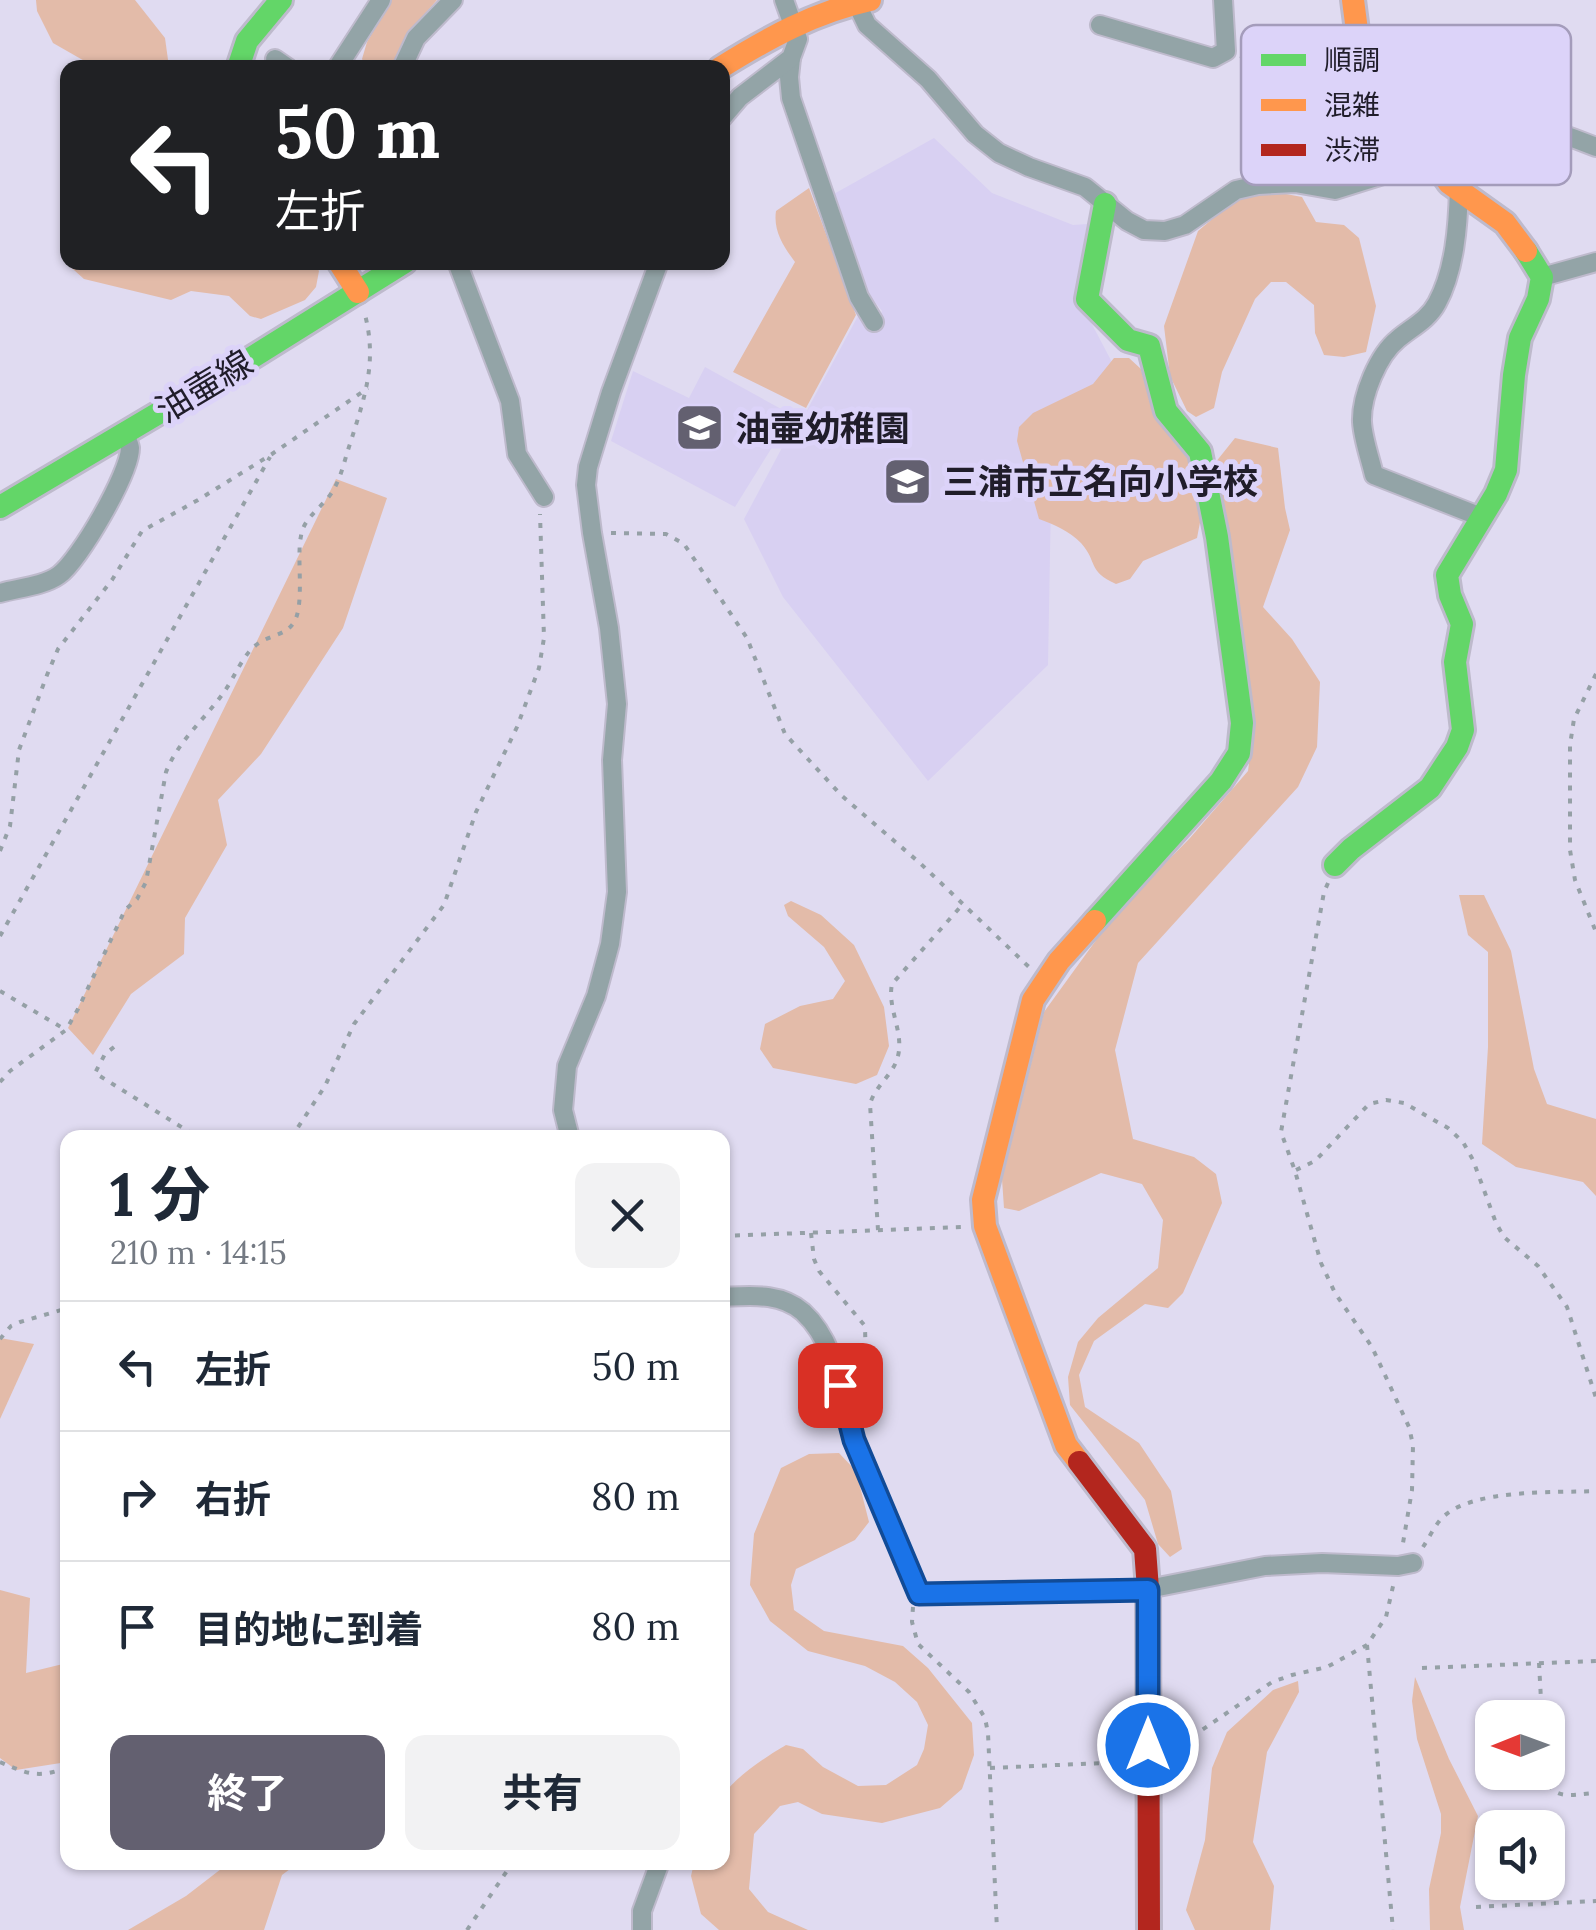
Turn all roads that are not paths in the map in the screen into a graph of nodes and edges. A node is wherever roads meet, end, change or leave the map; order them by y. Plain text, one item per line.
1 (281, 0) edge
2 (382, 0) edge
3 (453, 0) edge
4 (776, 0) edge
5 (784, 0) edge
6 (1224, 0) edge
7 (1353, 0) edge
8 (863, 1) edge
9 (794, 24) junction
10 (1100, 25) dead end
11 (1356, 25) edge
12 (791, 58) junction
13 (241, 60) edge
14 (342, 60) edge
15 (406, 60) edge
16 (730, 62) edge
17 (730, 109) edge
18 (1571, 140) edge
19 (1596, 148) edge
20 (1258, 185) edge
21 (1307, 185) edge
22 (1348, 185) edge
23 (1453, 185) edge
24 (1459, 190) junction
25 (1104, 204) junction
26 (1596, 262) edge
27 (344, 270) edge
28 (392, 270) edge
29 (460, 270) edge
30 (657, 270) edge
31 (1542, 277) junction
32 (358, 292) junction
33 (874, 322) dead end
34 (125, 434) junction
35 (544, 497) road end
36 (0, 507) edge
37 (1480, 517) junction
38 (0, 593) edge
39 (1335, 865) road end
40 (568, 1130) edge
41 (730, 1297) edge
42 (1406, 1565) road end
43 (1148, 1590) junction
44 (657, 1870) edge
45 (642, 1930) edge
46 (1149, 1930) edge

1 - 13 street
2 - 14 street
3 - 15 street
4 - 5 street
5 - 9 street
6 - 10 street
7 - 11 street
8 - 9 street
8 - 25 street
9 - 12 street
9 - 16 street
12 - 17 street
12 - 33 street
18 - 19 street
20 - 25 street
21 - 22 street
23 - 24 street
24 - 31 street
24 - 37 street
25 - 43 street
26 - 31 street
27 - 32 street
28 - 32 street, 油壷線
29 - 35 street
30 - 40 street
31 - 37 street
32 - 34 street, 油壷線
34 - 36 street, 油壷線
34 - 38 street
37 - 39 street
41 - 43 street
42 - 43 street
43 - 46 street
44 - 45 street

